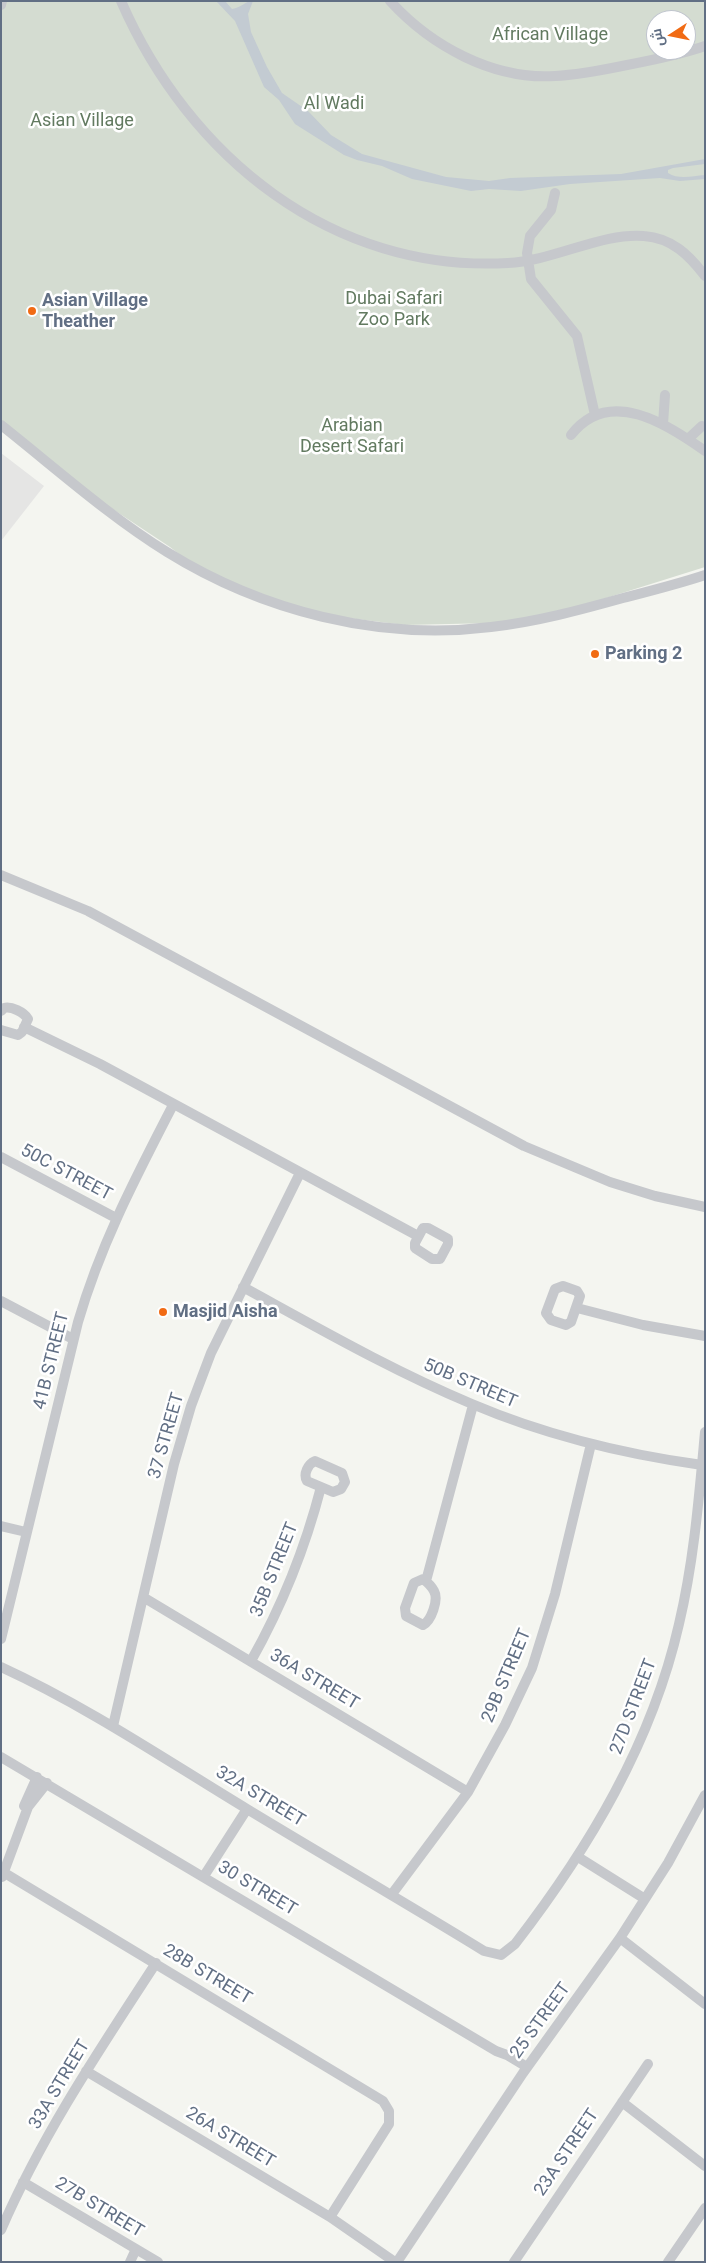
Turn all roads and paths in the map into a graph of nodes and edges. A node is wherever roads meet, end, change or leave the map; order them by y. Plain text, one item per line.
1 (2, 1) edge
2 (120, 1) edge
3 (390, 1) edge
4 (1, 5) edge
5 (705, 46) edge
6 (555, 194) dead end
7 (693, 261) junction
8 (528, 262) junction
9 (705, 267) edge
10 (705, 276) edge
11 (665, 395) dead end
12 (595, 415) junction
13 (663, 424) junction
14 (1, 425) edge
15 (702, 426) dead end
16 (571, 435) dead end
17 (688, 439) junction
18 (705, 451) edge
19 (705, 575) edge
20 (1, 875) edge
21 (1, 1011) edge
22 (24, 1027) junction
23 (1, 1030) edge
24 (173, 1105) junction
25 (1, 1157) edge
26 (300, 1173) junction
27 (705, 1207) edge
28 (116, 1218) junction
29 (418, 1236) dead end
30 (242, 1287) junction
31 (1, 1301) edge
32 (577, 1308) dead end
33 (705, 1336) edge
34 (73, 1340) junction
35 (473, 1405) junction
36 (705, 1432) edge
37 (592, 1444) junction
38 (702, 1465) junction
39 (321, 1487) dead end
40 (1, 1526) edge
41 (26, 1532) junction
42 (426, 1581) dead end
43 (143, 1597) junction
44 (1, 1639) edge
45 (251, 1661) junction
46 (1, 1667) edge
47 (113, 1726) junction
48 (1, 1757) edge
49 (37, 1777) junction
50 (48, 1783) junction
51 (468, 1792) junction
52 (705, 1795) edge
53 (247, 1809) junction
54 (22, 1822) junction
55 (578, 1857) junction
56 (2, 1875) edge
57 (204, 1876) junction
58 (392, 1894) junction
59 (646, 1899) junction
60 (620, 1938) junction
61 (501, 1955) joint
62 (156, 1963) junction
63 (705, 2004) edge
64 (648, 2064) dead end
65 (525, 2070) junction
66 (86, 2071) junction
67 (622, 2102) junction
68 (705, 2166) edge
69 (23, 2182) junction
70 (705, 2208) edge
71 (330, 2217) junction
72 (1, 2230) edge
73 (136, 2249) junction
74 (397, 2260) edge
75 (130, 2262) edge
76 (158, 2262) edge
77 (514, 2262) edge
78 (668, 2262) edge

1 - 4 street
2 - 8 street
3 - 5 street
6 - 8 street
7 - 8 street
7 - 9 street
7 - 10 street
8 - 12 street
11 - 13 street
12 - 13 street
12 - 16 street
13 - 17 street
14 - 19 street
15 - 17 street
17 - 18 street
20 - 27 street
21 - 22 street
22 - 23 street
22 - 24 street
24 - 26 street
24 - 28 street, 41B STREET
25 - 28 street, 50C STREET
26 - 29 street
26 - 30 street, 37 STREET
28 - 34 street, 41B STREET
30 - 35 street, 50B STREET
30 - 43 street, 37 STREET
31 - 34 street
32 - 33 street
34 - 41 street, 41B STREET
35 - 37 street, 50B STREET
35 - 42 street
36 - 38 street, 27D STREET
37 - 38 street, 50B STREET
37 - 51 street, 29B STREET
38 - 55 street, 27D STREET
39 - 45 street, 35B STREET
40 - 41 street
41 - 44 street, 41B STREET
43 - 45 street, 36A STREET
43 - 47 street, 37 STREET
45 - 51 street, 36A STREET
46 - 47 street, 32A STREET
47 - 53 street, 32A STREET
48 - 49 street, 30 STREET
49 - 50 street, 30 STREET
49 - 54 street
50 - 54 street
50 - 57 street, 30 STREET
51 - 58 street, 29B STREET
52 - 59 street, 25 STREET
53 - 57 street
53 - 58 street, 32A STREET
54 - 56 street
55 - 59 street
55 - 61 street, 27D STREET
56 - 62 street, 28B STREET
57 - 65 street, 30 STREET
58 - 61 street, 32A STREET
59 - 60 street, 25 STREET
60 - 63 street
60 - 65 street, 25 STREET
62 - 66 street, 33A STREET
62 - 71 street, 28B STREET
64 - 67 street, 23A STREET
65 - 74 street, 25 STREET
66 - 69 street, 33A STREET
66 - 71 street, 26A STREET
67 - 68 street
67 - 77 street, 23A STREET
69 - 72 street, 33A STREET
69 - 73 street, 27B STREET
70 - 78 street
71 - 74 street, 26A STREET
73 - 75 street
73 - 76 street, 27B STREET

